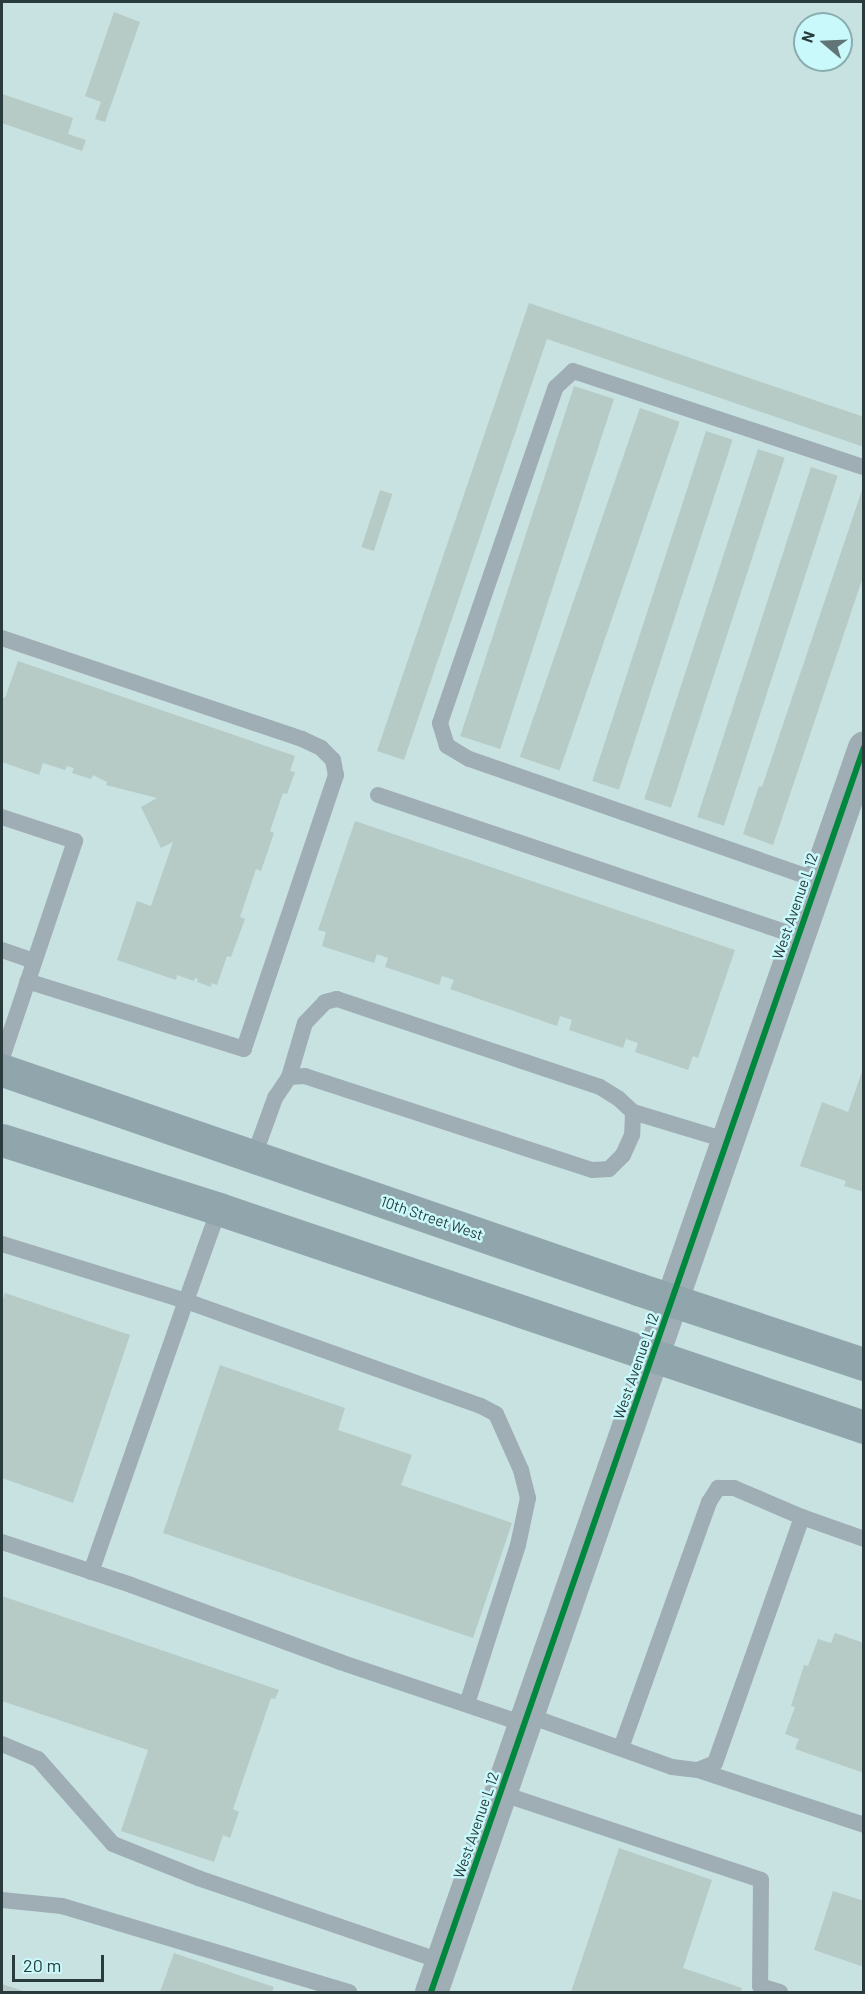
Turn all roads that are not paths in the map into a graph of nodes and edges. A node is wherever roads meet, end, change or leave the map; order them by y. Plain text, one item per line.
1 (864, 467) edge
2 (2, 638) edge
3 (864, 747) edge
4 (378, 795) dead end
5 (2, 817) edge
6 (817, 880) junction
7 (797, 936) junction
8 (2, 950) edge
9 (34, 961) junction
10 (27, 981) junction
11 (2, 1058) edge
12 (2, 1070) edge
13 (289, 1077) junction
14 (633, 1112) junction
15 (2, 1140) edge
16 (726, 1140) junction
17 (254, 1156) junction
18 (219, 1209) junction
19 (2, 1244) edge
20 (671, 1300) junction
21 (186, 1301) junction
22 (652, 1355) junction
23 (864, 1364) edge
24 (864, 1427) edge
25 (802, 1517) junction
26 (864, 1539) edge
27 (2, 1542) edge
28 (92, 1572) junction
29 (467, 1704) junction
30 (525, 1720) junction
31 (2, 1744) edge
32 (621, 1748) junction
33 (698, 1770) junction
34 (500, 1793) junction
35 (864, 1825) edge
36 (2, 1900) edge
37 (441, 1961) junction
38 (323, 1989) edge
39 (349, 1992) edge
40 (431, 1992) edge
41 (780, 1992) edge

1 - 6 lane
2 - 10 lane
3 - 6 street, West Avenue L 12
4 - 7 lane
5 - 9 lane
6 - 7 street, West Avenue L 12
7 - 16 street, West Avenue L 12
8 - 9 lane
9 - 10 lane
10 - 11 lane
12 - 17 main road, 10th Street West
13 - 14 lane
13 - 14 lane
13 - 17 lane
14 - 16 lane
15 - 18 main road
16 - 20 street, West Avenue L 12
17 - 20 main road, 10th Street West
18 - 21 lane
18 - 22 main road
19 - 21 lane
20 - 22 street, West Avenue L 12
20 - 23 main road, 10th Street West
21 - 28 lane
21 - 29 lane
22 - 24 main road
22 - 30 street, West Avenue L 12
25 - 26 lane
25 - 32 lane
25 - 33 lane
27 - 28 lane
28 - 29 lane
29 - 30 lane
30 - 32 lane
30 - 34 street, West Avenue L 12
31 - 37 lane
32 - 33 lane
33 - 35 lane
34 - 37 street, West Avenue L 12
34 - 41 lane
36 - 38 lane
37 - 40 street, West Avenue L 12
38 - 39 lane

